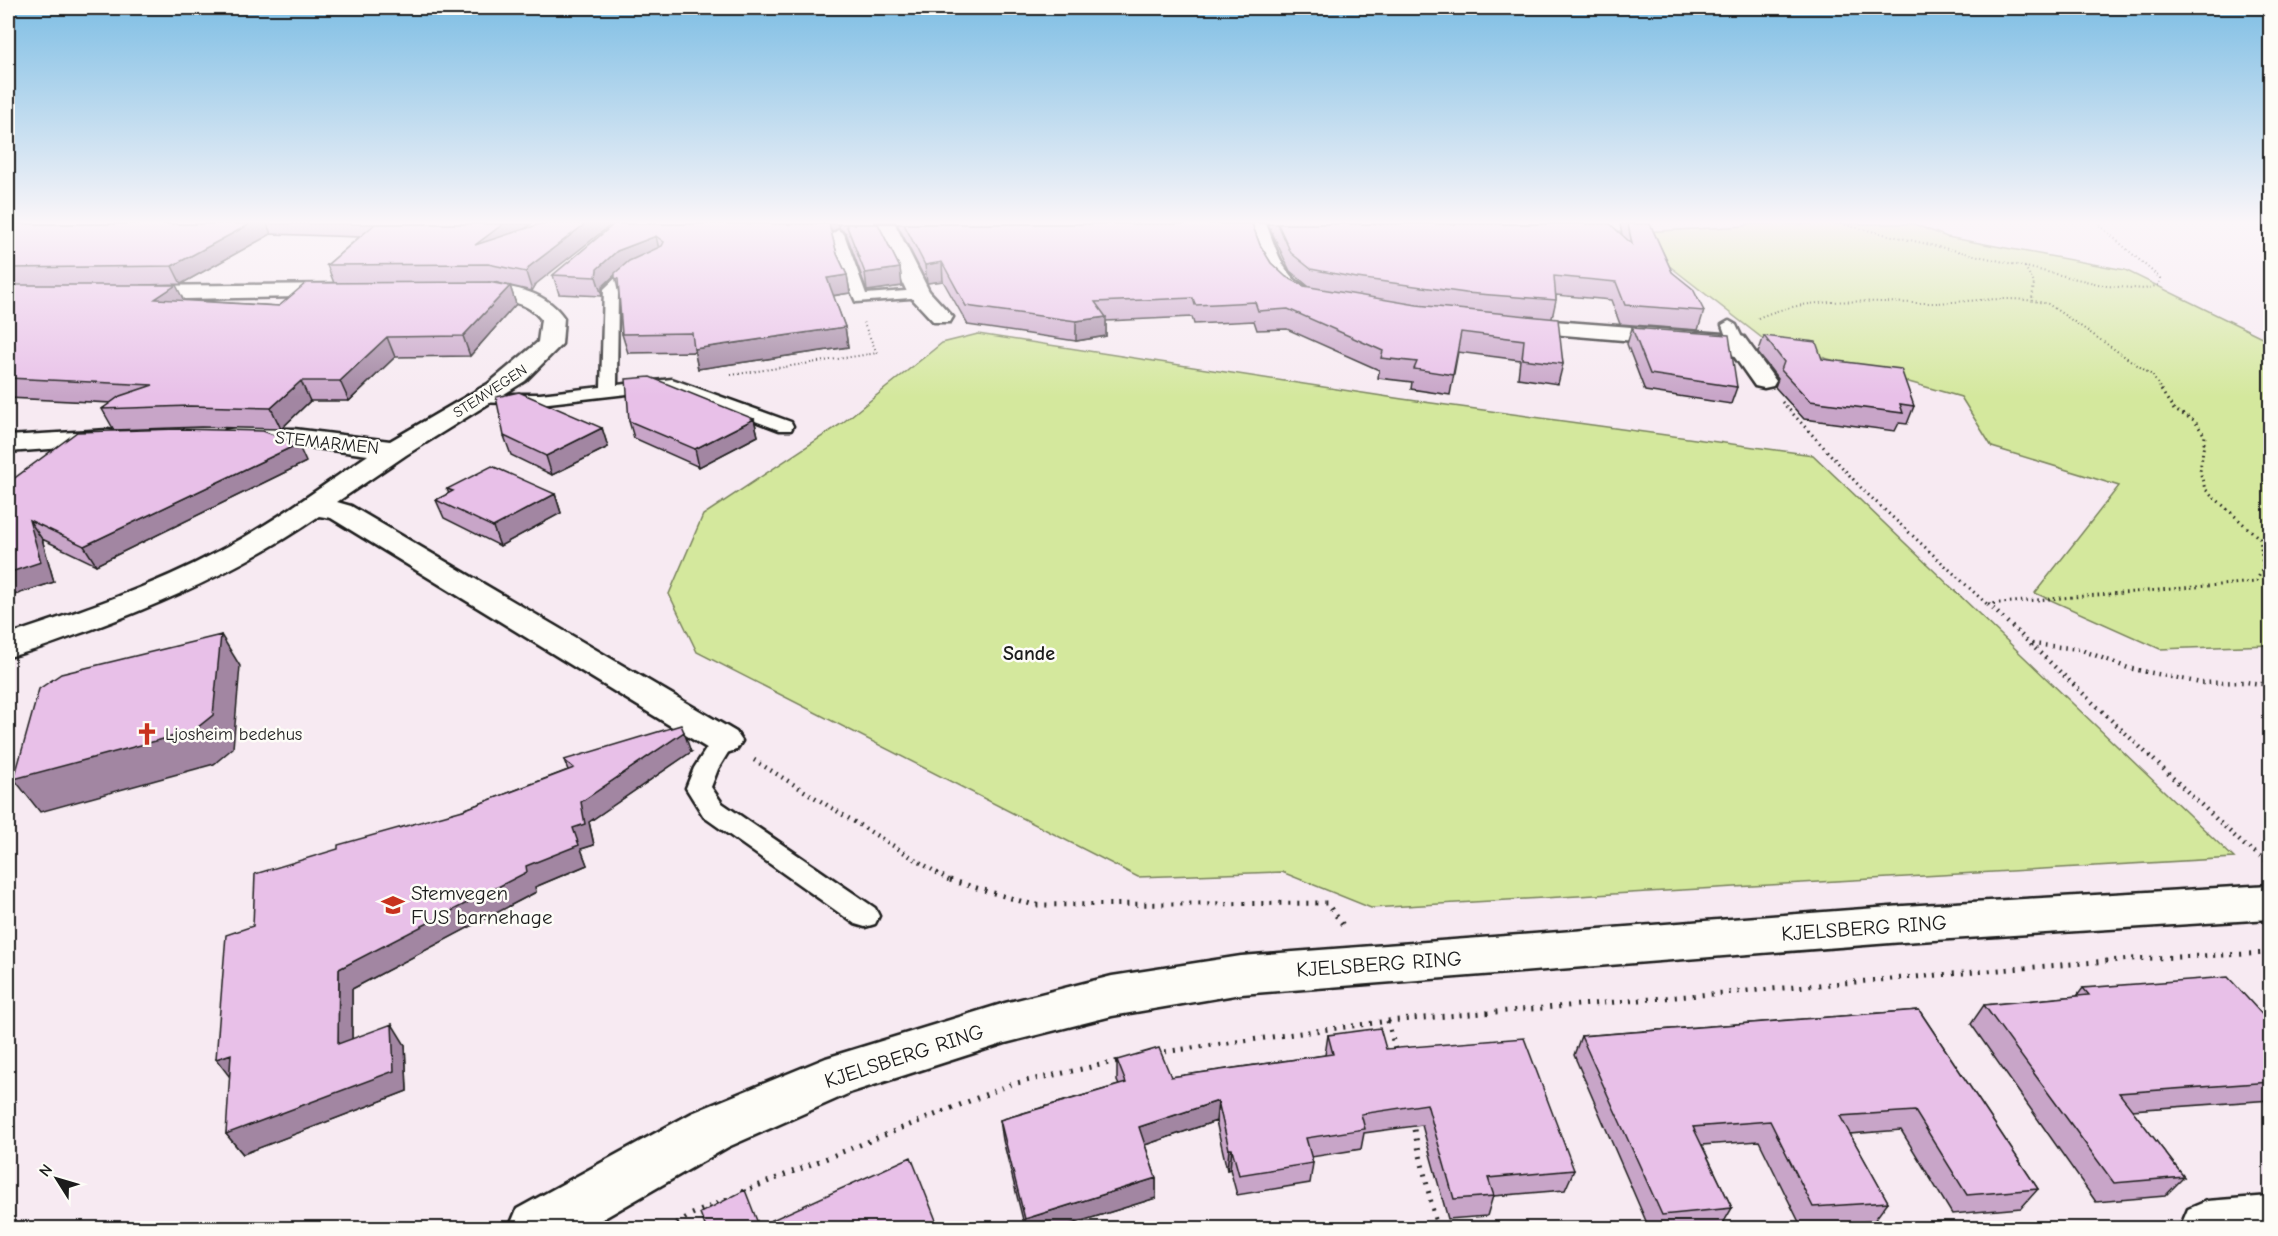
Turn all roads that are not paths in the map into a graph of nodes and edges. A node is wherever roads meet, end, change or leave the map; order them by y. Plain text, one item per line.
1 (619, 282) edge
2 (854, 282) edge
3 (913, 282) edge
4 (1283, 282) edge
5 (363, 291) edge
6 (444, 291) edge
7 (115, 293) edge
8 (919, 294) junction
9 (1326, 300) edge
10 (942, 317) dead end
11 (1496, 323) edge
12 (1764, 381) road end
13 (609, 390) junction
14 (479, 399) junction
15 (785, 426) dead end
16 (214, 436) edge
17 (135, 438) edge
18 (8, 444) edge
19 (394, 450) junction
20 (315, 506) junction
21 (8, 646) edge
22 (723, 741) joint
23 (2271, 902) edge
24 (865, 916) dead end
25 (2271, 1223) edge
26 (536, 1228) edge
27 (2207, 1228) edge

1 - 13 lane
2 - 8 lane
3 - 8 street
4 - 9 street
5 - 7 street
6 - 14 street, STEMVEGEN
8 - 10 street
11 - 12 street
13 - 14 lane
13 - 15 lane
14 - 19 street, STEMVEGEN
16 - 19 street, STEMARMEN
17 - 18 street
19 - 20 street, STEMVEGEN
20 - 21 street, STEMVEGEN
20 - 22 street
22 - 24 lane
23 - 26 street, KJELSBERG RING
25 - 27 street

